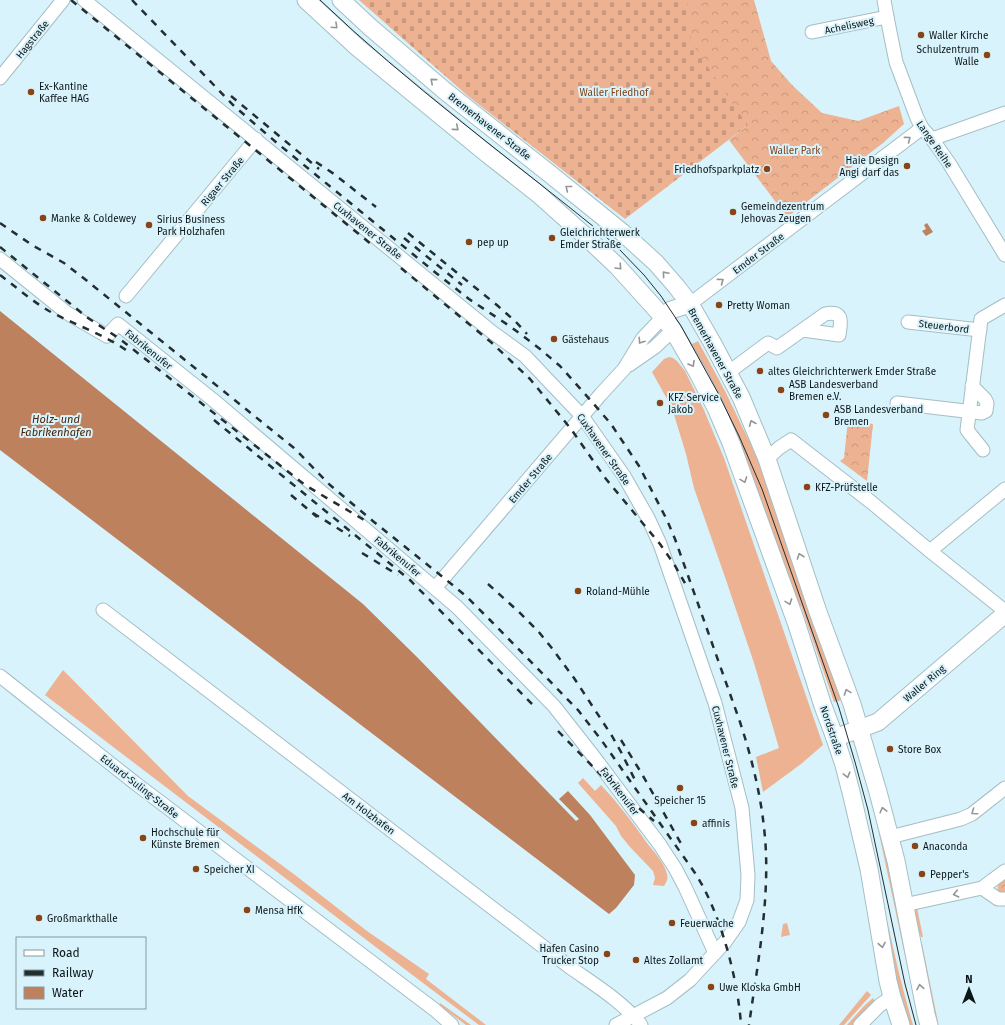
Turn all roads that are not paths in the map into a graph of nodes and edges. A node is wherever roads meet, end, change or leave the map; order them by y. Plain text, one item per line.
1 (63, 0) edge
2 (84, 0) edge
3 (306, 0) edge
4 (342, 0) edge
5 (884, 0) edge
6 (886, 17) junction
7 (812, 32) dead end
8 (0, 78) edge
9 (1005, 113) edge
10 (922, 128) junction
11 (256, 139) junction
12 (932, 139) junction
13 (1003, 249) edge
14 (0, 259) edge
15 (126, 296) dead end
16 (690, 304) junction
17 (1005, 305) edge
18 (908, 322) dead end
19 (668, 324) junction
20 (803, 330) dead end
21 (980, 330) junction
22 (729, 372) junction
23 (897, 403) dead end
24 (970, 412) junction
25 (582, 416) junction
26 (983, 450) dead end
27 (767, 459) junction
28 (1005, 489) edge
29 (930, 551) junction
30 (436, 588) junction
31 (103, 610) dead end
32 (1005, 610) edge
33 (1005, 614) edge
34 (0, 676) edge
35 (860, 729) junction
36 (835, 738) junction
37 (1005, 788) edge
38 (890, 837) junction
39 (1005, 871) edge
40 (982, 888) junction
41 (1005, 900) edge
42 (904, 905) junction
43 (715, 953) junction
44 (892, 997) junction
45 (435, 1010) junction
46 (637, 1021) edge
47 (452, 1025) edge
48 (461, 1025) edge
49 (616, 1025) edge
50 (860, 1025) edge
51 (901, 1025) edge
52 (929, 1025) edge

1 - 8 street, Hagstraße
2 - 11 street, Cuxhavener Straße
3 -> 19 main road
16 -> 4 main road, Bremerhavener Straße
5 - 6 street, Lange Reihe
6 - 7 street, Achelisweg
6 - 10 street, Lange Reihe
9 - 12 street
10 - 12 street, Lange Reihe
16 -> 10 street, Emder Straße
11 - 15 street, Rigaer Straße
11 - 25 street, Cuxhavener Straße
12 - 13 street, Lange Reihe
14 - 30 street, Fabrikenufer
16 - 19 main road, Emder Straße
16 - 22 main road, Bremerhavener Straße
17 - 21 street, Steuerbord
18 - 21 street, Steuerbord
19 - 25 street, Emder Straße
19 -> 36 main road, Nordstraße
20 - 22 street
21 - 24 street, Steuerbord
27 -> 22 main road, Bremerhavener Straße
23 - 24 street
24 - 26 street, Steuerbord
25 - 30 street, Emder Straße
25 - 43 street, Cuxhavener Straße
27 - 29 street
35 -> 27 main road
28 - 29 street
29 - 32 street
30 - 43 street, Fabrikenufer
31 - 46 street, Am Holzhafen
33 - 35 main road, Waller Ring
34 - 45 street, Eduard-Suling-Straße
35 - 36 main road, Waller Ring
38 -> 35 main road
36 -> 44 main road, Nordstraße
37 -> 38 street
38 - 42 main road
39 - 40 street
40 - 41 street
40 -> 42 street
52 -> 42 main road
43 - 46 street, Cuxhavener Straße
44 - 50 street
44 - 51 main road, Nordstraße
45 - 47 street, Eduard-Suling-Straße
45 - 48 street, Eduard-Suling-Straße
46 - 49 street, Cuxhavener Straße

